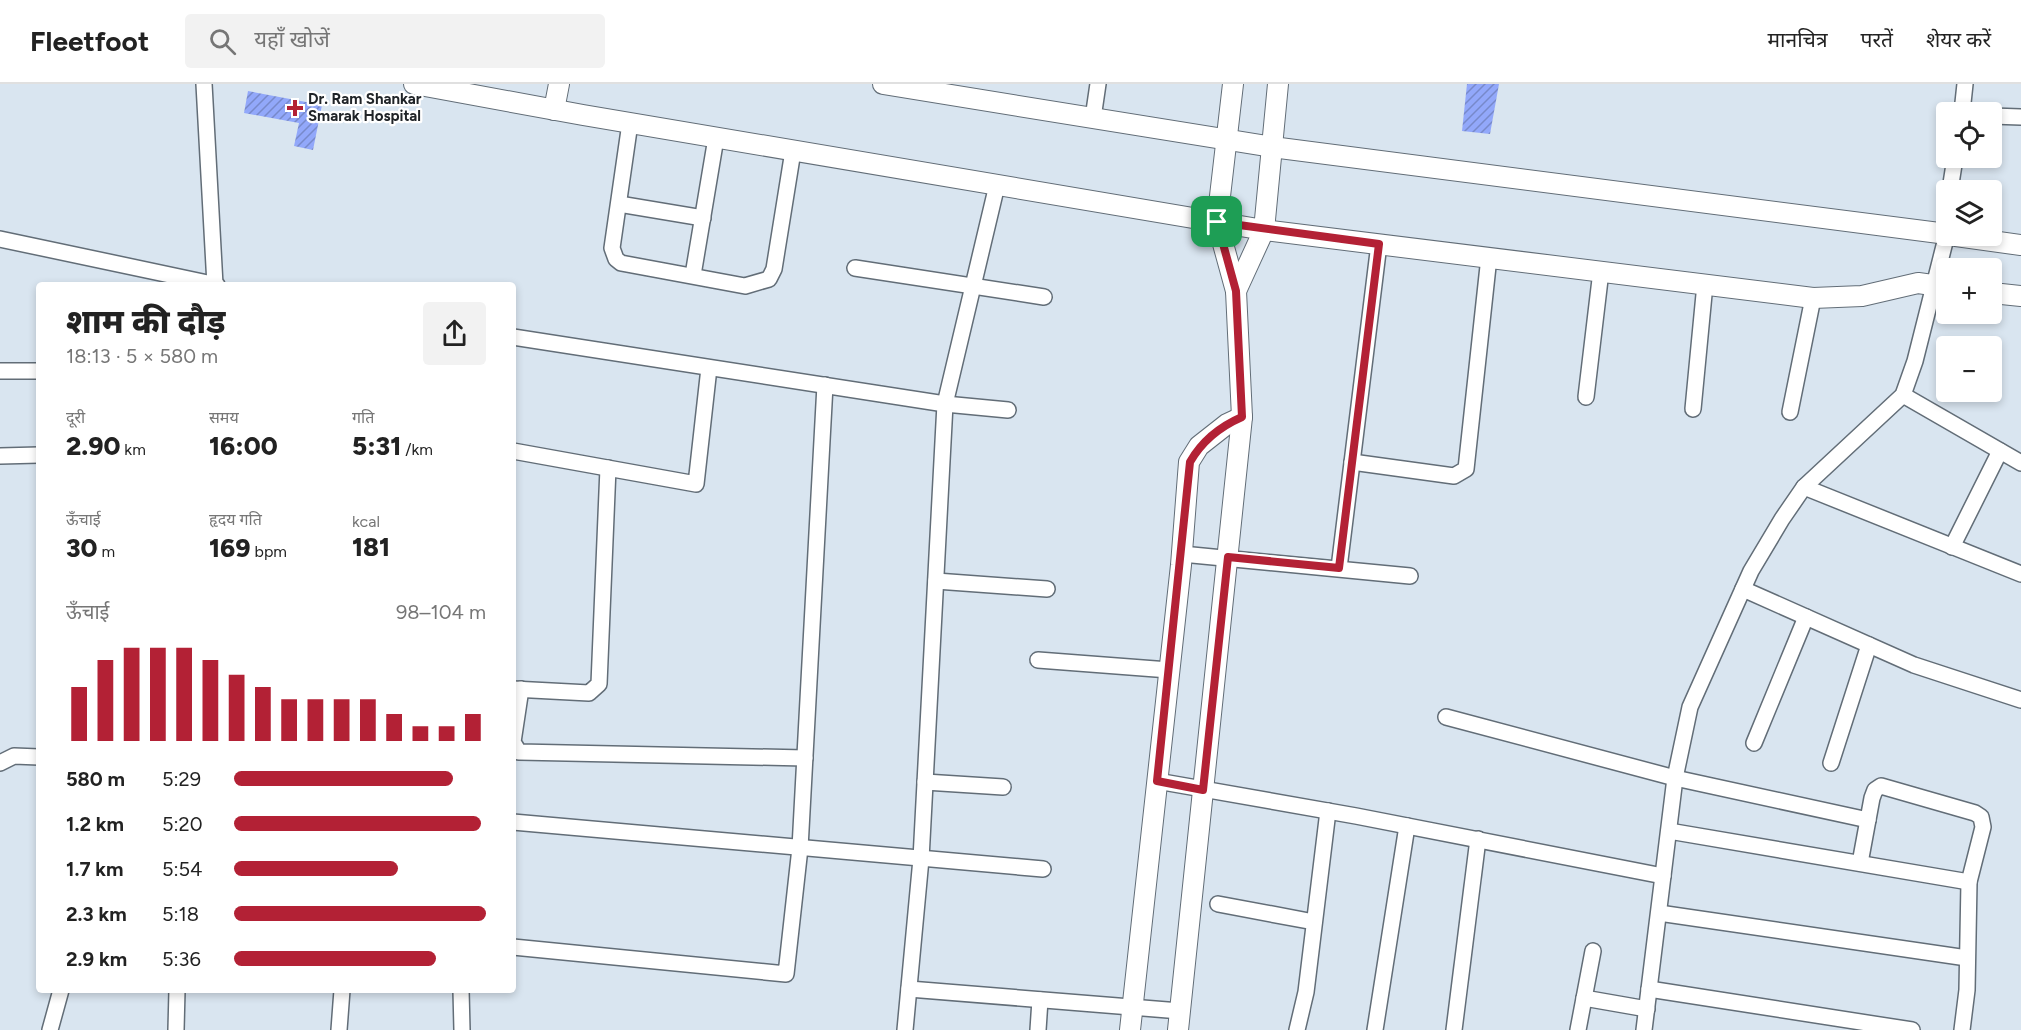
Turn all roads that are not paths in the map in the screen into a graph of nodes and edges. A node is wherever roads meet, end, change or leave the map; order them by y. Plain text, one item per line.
1 (204, 84) edge
2 (414, 84) edge
3 (559, 84) edge
4 (883, 84) edge
5 (1098, 84) edge
6 (1233, 84) edge
7 (1278, 84) edge
8 (1965, 84) edge
9 (1963, 102) edge
10 (554, 110) junction
11 (2002, 116) edge
12 (2021, 117) edge
13 (1093, 118) junction
14 (630, 123) junction
15 (716, 138) junction
16 (1227, 140) junction
17 (1272, 147) junction
18 (794, 151) junction
19 (997, 185) junction
20 (619, 204) junction
21 (703, 218) junction
22 (1217, 222) junction
23 (1264, 230) junction
24 (1936, 233) edge
25 (0, 239) edge
26 (2002, 242) edge
27 (1379, 244) junction
28 (2021, 245) edge
29 (1489, 257) junction
30 (855, 268) dead end
31 (1601, 271) junction
32 (693, 275) junction
33 (202, 282) edge
34 (216, 282) edge
35 (1705, 284) junction
36 (1936, 285) edge
37 (972, 286) junction
38 (1236, 291) junction
39 (2002, 294) edge
40 (2021, 296) edge
41 (1044, 297) dead end
42 (1813, 298) junction
43 (1936, 298) edge
44 (516, 337) edge
45 (709, 368) junction
46 (0, 371) edge
47 (36, 371) edge
48 (825, 385) junction
49 (1903, 395) junction
50 (1586, 397) dead end
51 (945, 404) junction
52 (1692, 409) dead end
53 (1008, 411) dead end
54 (1790, 412) dead end
55 (1242, 417) junction
56 (2000, 451) junction
57 (516, 453) edge
58 (36, 455) edge
59 (0, 456) edge
60 (1352, 462) junction
61 (2021, 463) edge
62 (608, 468) junction
63 (1804, 488) junction
64 (1952, 548) junction
65 (1182, 554) junction
66 (1228, 557) junction
67 (1339, 568) junction
68 (2021, 574) edge
69 (1410, 576) dead end
70 (936, 581) junction
71 (1047, 589) dead end
72 (1743, 589) junction
73 (1806, 617) junction
74 (1869, 645) junction
75 (1038, 660) dead end
76 (1169, 670) junction
77 (517, 689) edge
78 (2021, 700) edge
79 (1446, 717) dead end
80 (1754, 743) dead end
81 (516, 747) edge
82 (36, 757) edge
83 (805, 758) junction
84 (1832, 763) dead end
85 (0, 764) edge
86 (1675, 778) junction
87 (1157, 781) junction
88 (925, 782) junction
89 (1003, 787) dead end
90 (1203, 790) junction
91 (1328, 811) junction
92 (1868, 820) junction
93 (516, 822) edge
94 (1407, 826) junction
95 (1669, 831) junction
96 (1478, 839) junction
97 (800, 848) junction
98 (921, 859) junction
99 (1860, 863) junction
100 (1043, 869) dead end
101 (1663, 876) junction
102 (1969, 882) junction
103 (1218, 904) dead end
104 (1659, 914) junction
105 (1314, 922) junction
106 (516, 947) edge
107 (1593, 951) dead end
108 (1966, 958) junction
109 (909, 989) junction
110 (1649, 989) junction
111 (60, 993) edge
112 (177, 993) edge
113 (342, 993) edge
114 (461, 993) edge
115 (1584, 998) junction
116 (1040, 999) junction
117 (1132, 1007) junction
118 (1647, 1009) junction
119 (1179, 1020) edge
120 (50, 1030) edge
121 (176, 1030) edge
122 (339, 1030) edge
123 (462, 1030) edge
124 (905, 1030) edge
125 (1038, 1030) edge
126 (1130, 1030) edge
127 (1297, 1030) edge
128 (1375, 1030) edge
129 (1454, 1030) edge
130 (1578, 1030) edge
131 (1644, 1030) edge
132 (1912, 1030) edge
133 (1962, 1030) edge

1 - 34 street
2 - 10 street
3 - 10 street
4 - 13 street
5 - 13 street
6 - 16 street
7 - 17 street
8 - 9 street
10 - 14 street
11 - 12 street
13 - 16 street
14 - 15 street
14 - 20 street
15 - 18 street
15 - 21 street
16 - 17 street
16 - 22 street
17 - 23 street
17 - 24 street
18 - 19 street
18 - 32 street
19 - 22 street
19 - 37 street
20 - 21 street
20 - 32 street
21 - 32 street
22 - 23 street
22 - 38 street
23 - 27 street
23 - 38 street
25 - 33 street
26 - 28 street
27 - 29 street
27 - 60 street
29 - 31 street
29 - 60 street
30 - 37 street
31 - 35 street
31 - 50 street
35 - 42 street
35 - 52 street
36 - 42 street
37 - 41 street
37 - 51 street
38 - 55 street
39 - 40 street
42 - 54 street
43 - 49 street
44 - 45 street
45 - 48 street
45 - 62 street
46 - 47 street
48 - 51 street
48 - 83 street
49 - 56 street
49 - 63 street
51 - 53 street
51 - 70 street
55 - 65 street
55 - 66 street
56 - 61 street
56 - 64 street
57 - 62 street
58 - 59 street
60 - 67 street
62 - 77 street
63 - 64 street
63 - 72 street
64 - 68 street
65 - 66 street
65 - 76 street
66 - 67 street
66 - 90 street
67 - 69 street
70 - 71 street
70 - 88 street
72 - 73 street
72 - 86 street
73 - 74 street
73 - 80 street
74 - 78 street
74 - 84 street
75 - 76 street
76 - 87 street
79 - 86 street
81 - 83 street
82 - 85 street
83 - 97 street
86 - 92 street
86 - 95 street
87 - 90 street
87 - 117 street
88 - 89 street
88 - 98 street
90 - 91 street
90 - 119 street
91 - 94 street
91 - 105 street
92 - 99 street
92 - 102 street
93 - 97 street
94 - 96 street
94 - 128 street
95 - 99 street
95 - 101 street
96 - 101 street
96 - 129 street
97 - 98 street
97 - 106 street
98 - 100 street
98 - 109 street
99 - 102 street
101 - 104 street
102 - 108 street
103 - 105 street
104 - 108 street
104 - 110 street
105 - 127 street
107 - 115 street
108 - 133 street
109 - 116 street
109 - 124 street
110 - 118 street
110 - 132 street
111 - 120 street
112 - 121 street
113 - 122 street
114 - 123 street
115 - 118 street
115 - 130 street
116 - 117 street
116 - 125 street
117 - 119 street
117 - 126 street
118 - 131 street

